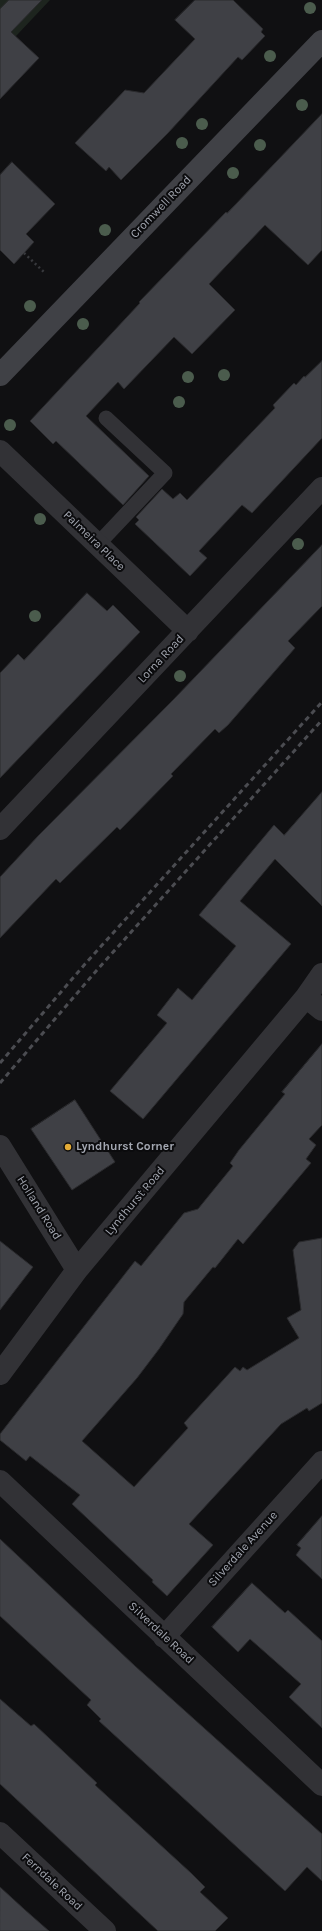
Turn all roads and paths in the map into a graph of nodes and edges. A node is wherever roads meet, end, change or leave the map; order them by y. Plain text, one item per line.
1 (322, 41) edge
2 (24, 253) dead end
3 (45, 274) dead end
4 (0, 375) edge
5 (106, 418) dead end
6 (0, 451) edge
7 (322, 488) edge
8 (98, 544) junction
9 (188, 631) junction
10 (0, 830) edge
11 (322, 974) edge
12 (314, 1003) edge
13 (0, 1146) edge
14 (77, 1270) junction
15 (0, 1374) edge
16 (322, 1462) edge
17 (0, 1481) edge
18 (164, 1637) junction
19 (322, 1785) edge
20 (0, 1833) edge
21 (105, 1931) edge

1 - 4 main road, Cromwell Road
2 - 3 path
5 - 8 lane
6 - 8 street, Palmeira Place
7 - 9 street, Lorna Road
8 - 9 street, Palmeira Place
9 - 10 street, Lorna Road
11 - 12 street, Lyndhurst Road
12 - 14 street, Lyndhurst Road
13 - 14 street, Holland Road
14 - 15 street, Lyndhurst Road
16 - 18 street, Silverdale Avenue
17 - 18 street, Silverdale Road
18 - 19 street, Silverdale Road
20 - 21 street, Ferndale Road

